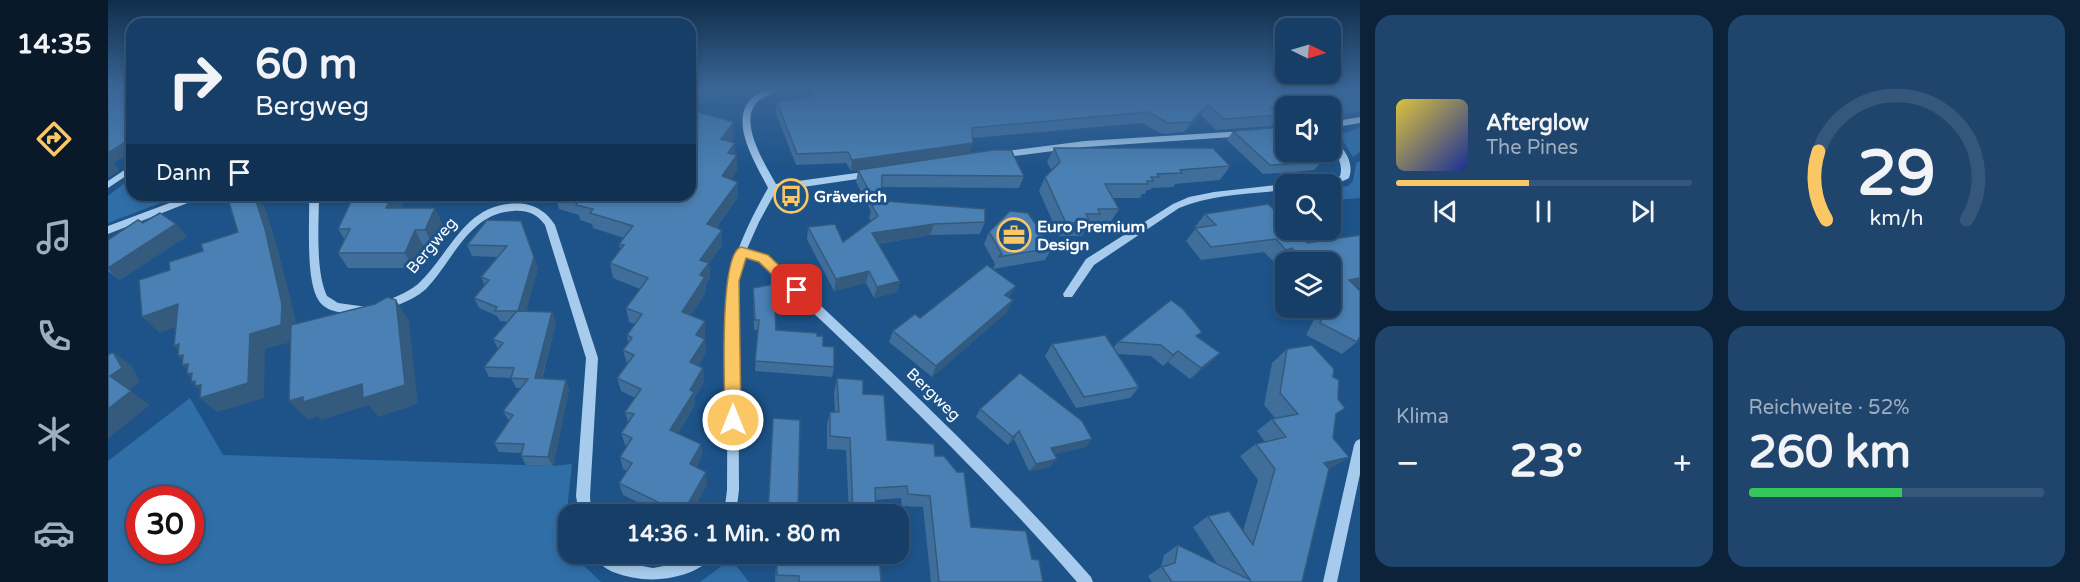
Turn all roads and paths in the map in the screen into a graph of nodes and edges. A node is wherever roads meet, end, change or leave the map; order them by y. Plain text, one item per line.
1 (746, 116) edge
2 (1360, 120) edge
3 (1341, 123) edge
4 (1251, 134) edge
5 (1341, 153) edge
6 (991, 156) edge
7 (126, 172) edge
8 (877, 173) edge
9 (1341, 178) edge
10 (108, 185) edge
11 (773, 188) junction
12 (1275, 188) edge
13 (184, 201) edge
14 (314, 201) edge
15 (108, 230) edge
16 (741, 251) junction
17 (1068, 294) dead end
18 (1360, 445) edge
19 (584, 504) edge
20 (731, 504) edge
21 (612, 564) edge
22 (695, 564) edge
23 (1086, 582) edge
24 (1330, 582) edge

1 - 11 street
2 - 3 street
4 - 6 street
5 - 9 street
7 - 10 street
8 - 11 street
11 - 16 street
12 - 17 street
13 - 15 street
14 - 19 street, Bergweg
16 - 20 street
16 - 23 street, Bergweg
18 - 24 street
21 - 22 street

